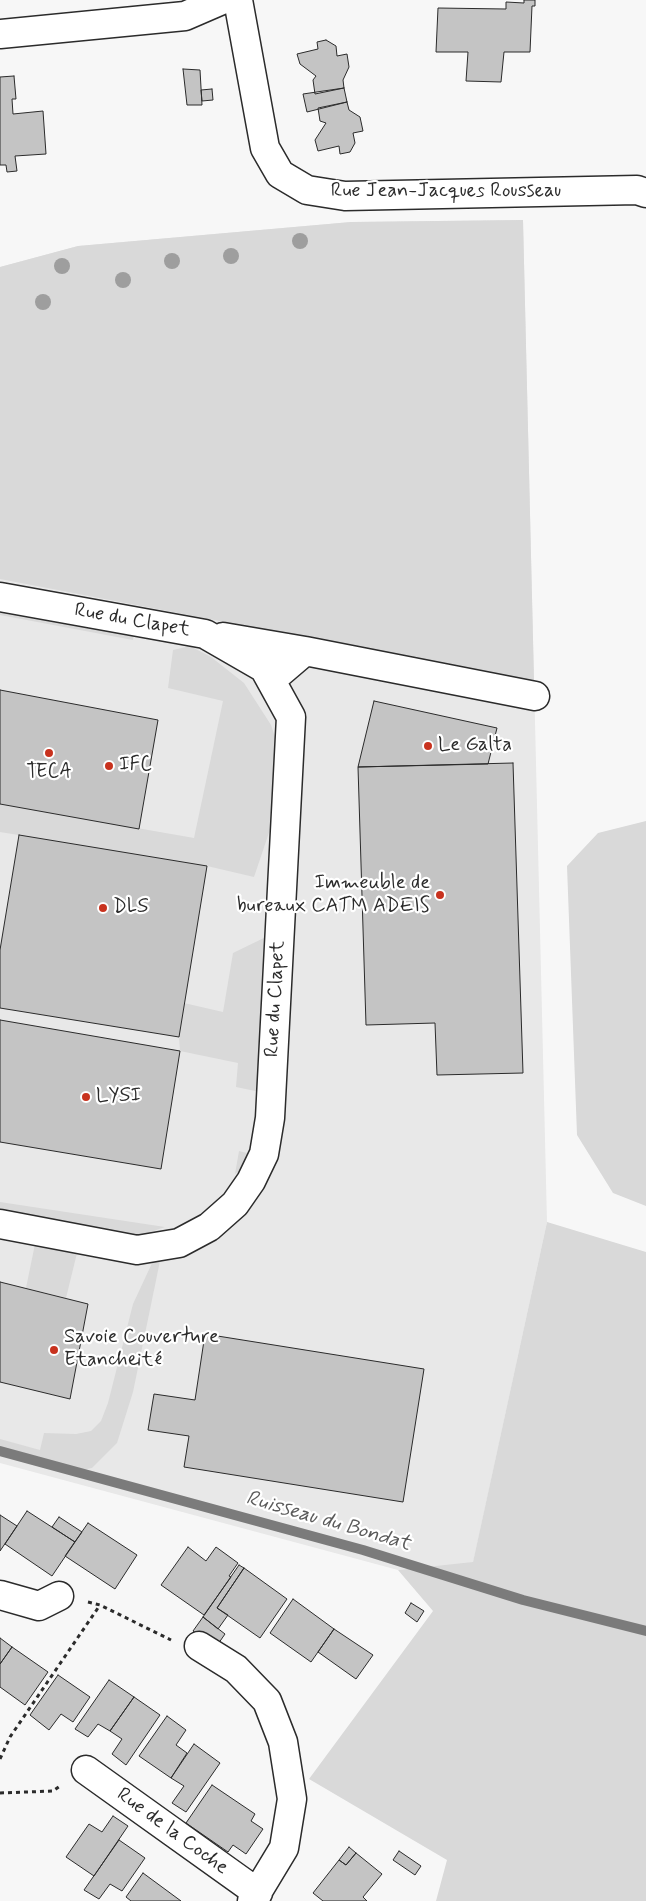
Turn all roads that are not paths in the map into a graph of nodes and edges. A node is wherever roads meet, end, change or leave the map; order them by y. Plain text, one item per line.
1 (222, 0) edge
2 (238, 0) edge
3 (0, 34) edge
4 (646, 193) edge
5 (0, 596) edge
6 (205, 634) junction
7 (305, 651) junction
8 (270, 680) junction
9 (535, 696) dead end
10 (0, 1224) edge
11 (0, 1595) edge
12 (58, 1596) road end
13 (199, 1646) road end
14 (86, 1770) road end
15 (255, 1897) edge

1 - 3 street
2 - 4 street, Rue Jean-Jacques Rousseau
5 - 6 street, Rue du Clapet
6 - 7 street
6 - 8 street, Rue du Clapet
7 - 8 street
7 - 9 street
8 - 10 street, Rue du Clapet
11 - 12 street
13 - 15 street, Rue de la Coche
14 - 15 street, Rue de la Coche

